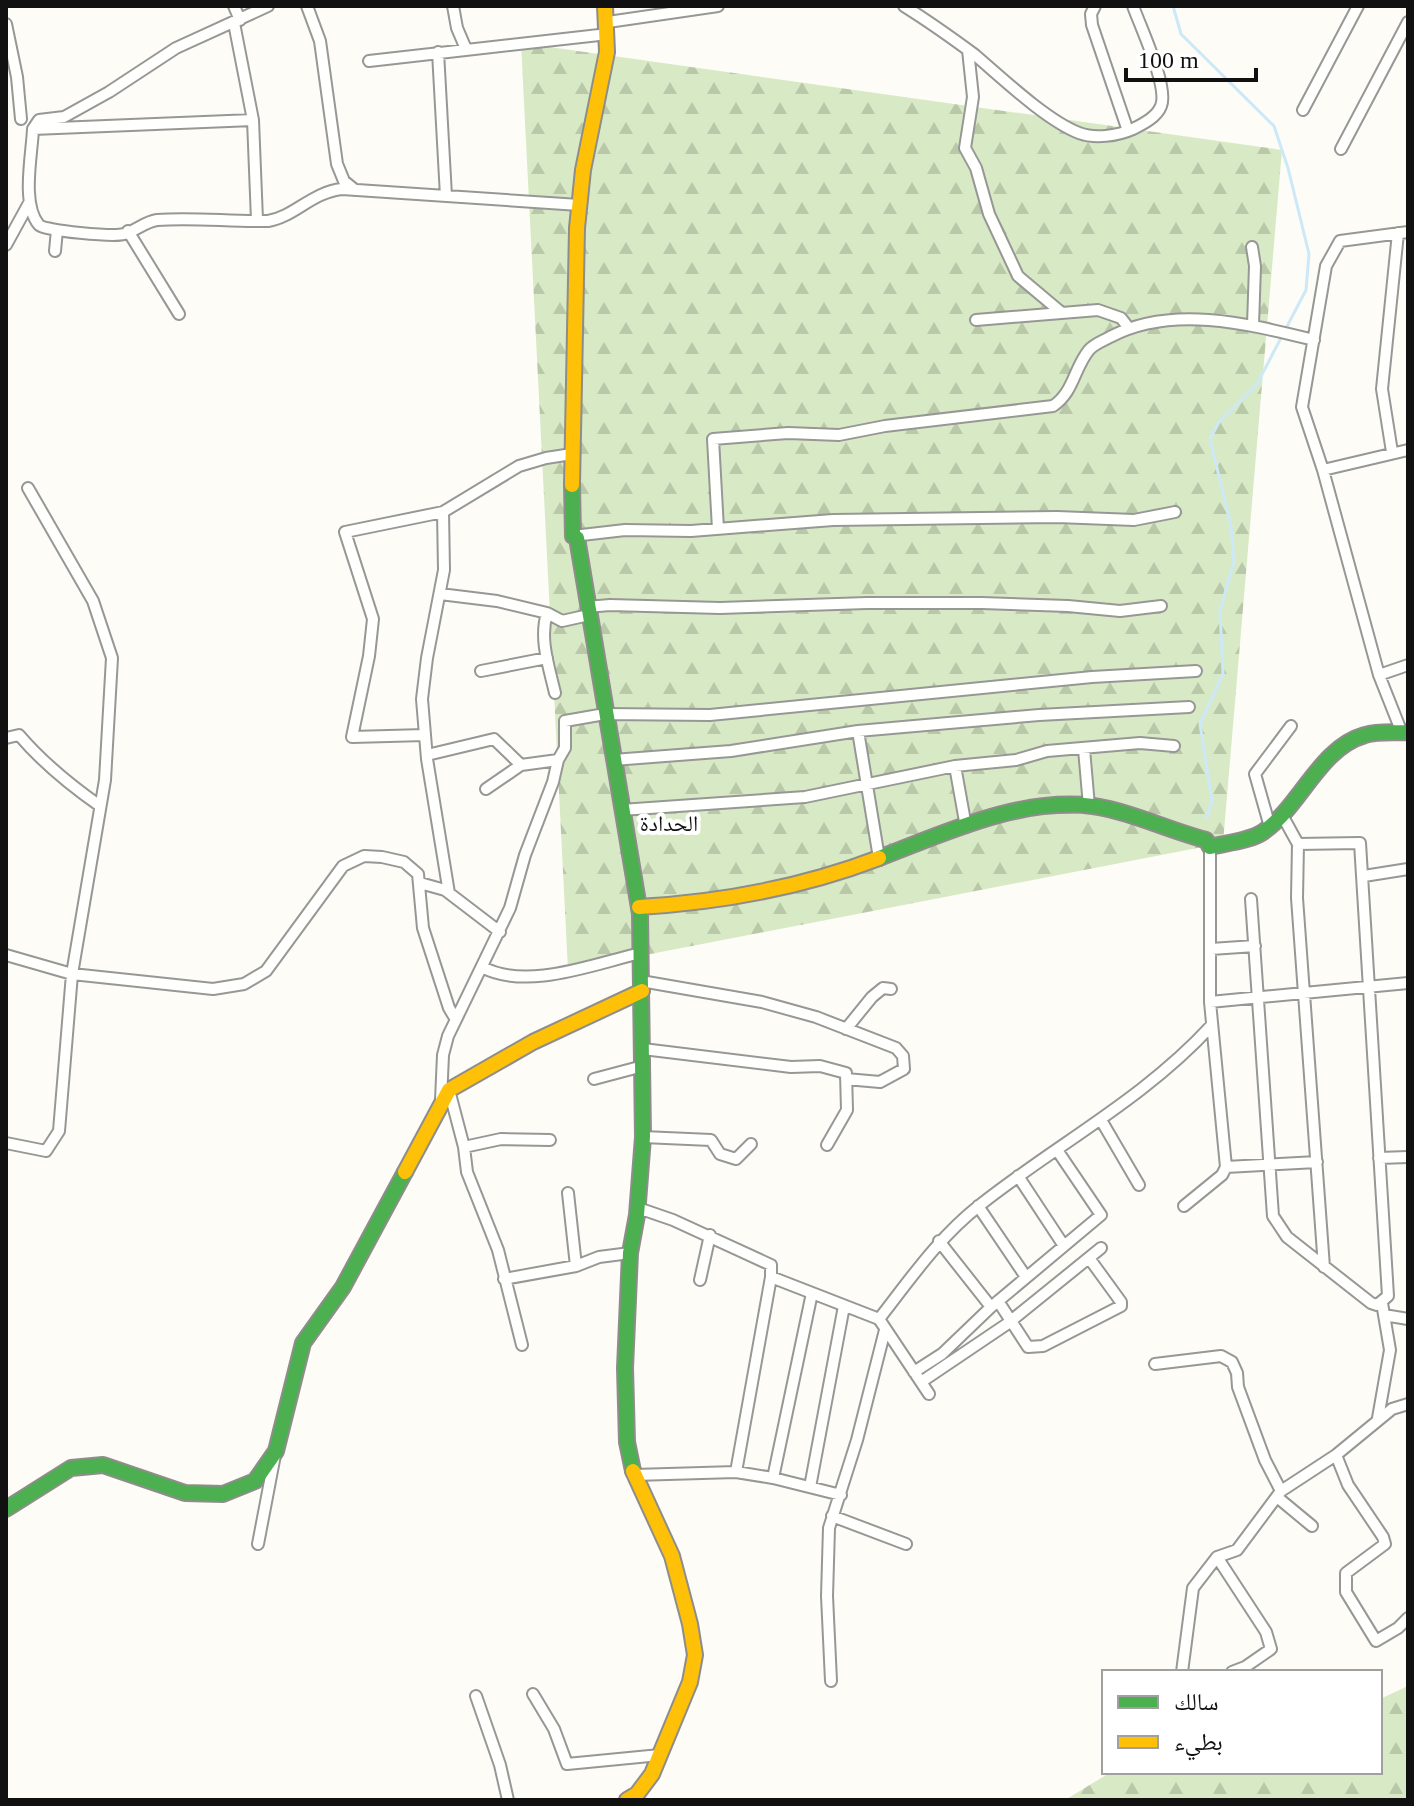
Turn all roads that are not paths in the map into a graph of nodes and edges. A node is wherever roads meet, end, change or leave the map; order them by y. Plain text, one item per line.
1 (234, 6) edge
2 (268, 6) edge
3 (307, 6) edge
4 (453, 6) edge
5 (605, 6) edge
6 (718, 6) edge
7 (904, 6) edge
8 (1095, 6) edge
9 (1133, 6) edge
10 (1358, 6) edge
11 (237, 21) junction
12 (1408, 22) edge
13 (6, 24) edge
14 (608, 28) junction
15 (466, 49) junction
16 (968, 50) junction
17 (438, 52) junction
18 (9, 55) edge
19 (369, 61) dead end
20 (1303, 110) dead end
21 (21, 119) dead end
22 (253, 120) junction
23 (33, 129) junction
24 (1128, 131) junction
25 (1341, 149) dead end
26 (356, 190) junction
27 (446, 196) junction
28 (29, 203) junction
29 (579, 205) junction
30 (257, 220) junction
31 (57, 230) junction
32 (128, 231) junction
33 (1403, 233) edge
34 (6, 245) edge
35 (1252, 247) dead end
36 (55, 251) dead end
37 (1062, 313) junction
38 (179, 314) dead end
39 (976, 320) dead end
40 (1253, 325) junction
41 (1128, 327) junction
42 (1314, 340) junction
43 (1408, 450) edge
44 (1392, 452) junction
45 (572, 454) junction
46 (1323, 470) junction
47 (28, 488) dead end
48 (443, 512) junction
49 (1175, 512) dead end
50 (718, 529) junction
51 (573, 536) junction
52 (440, 594) junction
53 (1161, 606) dead end
54 (588, 611) junction
55 (547, 613) junction
56 (547, 658) junction
57 (1408, 665) edge
58 (481, 671) dead end
59 (1196, 671) dead end
60 (1379, 675) junction
61 (555, 693) dead end
62 (1189, 707) dead end
63 (605, 714) junction
64 (1291, 726) dead end
65 (858, 731) junction
66 (1405, 732) edge
67 (425, 735) junction
68 (6, 738) edge
69 (1174, 746) dead end
70 (1084, 749) junction
71 (427, 755) junction
72 (558, 760) junction
73 (613, 760) junction
74 (521, 765) junction
75 (955, 766) junction
76 (866, 785) junction
77 (486, 789) dead end
78 (100, 806) junction
79 (1089, 806) junction
80 (621, 810) junction
81 (1282, 815) junction
82 (966, 827) junction
83 (1270, 827) junction
84 (1298, 844) junction
85 (1210, 847) junction
86 (879, 858) junction
87 (1408, 869) edge
88 (1364, 876) junction
89 (420, 883) junction
90 (449, 893) junction
91 (1251, 899) dead end
92 (639, 907) junction
93 (500, 932) junction
94 (1255, 946) junction
95 (1211, 949) junction
96 (641, 953) junction
97 (6, 955) edge
98 (482, 967) junction
99 (72, 974) junction
100 (1408, 983) edge
101 (642, 986) junction
102 (1368, 986) junction
103 (891, 989) dead end
104 (1304, 992) junction
105 (1259, 997) junction
106 (1210, 1002) junction
107 (455, 1018) junction
108 (1211, 1026) junction
109 (846, 1029) junction
110 (643, 1049) junction
111 (643, 1066) junction
112 (594, 1079) dead end
113 (846, 1079) junction
114 (449, 1090) junction
115 (441, 1104) junction
116 (1101, 1120) junction
117 (643, 1137) junction
118 (550, 1140) dead end
119 (6, 1143) edge
120 (751, 1144) dead end
121 (827, 1145) dead end
122 (464, 1147) junction
123 (1057, 1150) junction
124 (1408, 1157) edge
125 (1379, 1158) junction
126 (1317, 1162) junction
127 (1269, 1164) junction
128 (1226, 1167) junction
129 (1018, 1176) junction
130 (1139, 1185) dead end
131 (568, 1193) dead end
132 (978, 1206) junction
133 (1184, 1206) dead end
134 (637, 1215) junction
135 (710, 1235) junction
136 (939, 1241) junction
137 (1064, 1246) junction
138 (1101, 1248) dead end
139 (630, 1253) junction
140 (1089, 1258) junction
141 (576, 1266) junction
142 (1324, 1267) junction
143 (771, 1277) junction
144 (1026, 1277) junction
145 (504, 1279) junction
146 (700, 1280) dead end
147 (812, 1293) junction
148 (994, 1304) junction
149 (844, 1306) junction
150 (1383, 1309) junction
151 (879, 1319) junction
152 (1408, 1319) edge
153 (1010, 1322) junction
154 (885, 1330) junction
155 (522, 1345) dead end
156 (1155, 1364) dead end
157 (914, 1372) junction
158 (921, 1382) junction
159 (929, 1394) dead end
160 (1408, 1404) edge
161 (1378, 1418) junction
162 (276, 1451) junction
163 (1336, 1455) junction
164 (736, 1472) junction
165 (634, 1475) junction
166 (773, 1478) junction
167 (810, 1487) junction
168 (1279, 1494) junction
169 (841, 1495) junction
170 (6, 1509) edge
171 (832, 1516) junction
172 (1312, 1526) dead end
173 (258, 1544) dead end
174 (906, 1544) dead end
175 (1217, 1557) junction
176 (1408, 1618) edge
177 (1182, 1670) edge
178 (1237, 1670) edge
179 (831, 1681) dead end
180 (533, 1694) dead end
181 (476, 1696) dead end
182 (660, 1755) junction
183 (508, 1800) edge
184 (627, 1800) edge

1 - 11 street
2 - 11 street
3 - 26 street
4 - 15 street
5 - 14 main road
6 - 14 street
7 - 16 street
8 - 24 street
9 - 24 street
10 - 20 street
11 - 22 street
11 - 23 street
12 - 25 street
13 - 18 street
14 - 15 street
14 - 29 main road
15 - 17 street
16 - 24 street
16 - 37 street
17 - 19 street
17 - 27 street
18 - 21 street
22 - 23 street
22 - 30 street
23 - 28 street
26 - 27 street
26 - 30 street
27 - 29 street
28 - 31 street
28 - 34 street
29 - 45 main road
30 - 32 street
31 - 32 street
31 - 36 street
32 - 38 street
33 - 42 street
33 - 44 street
35 - 40 street
37 - 39 street
37 - 41 street
40 - 41 street
40 - 42 street
41 - 50 street
42 - 46 street
43 - 44 street
44 - 46 street
45 - 48 street
45 - 51 main road
46 - 60 street
47 - 78 street
48 - 52 street
48 - 67 street
49 - 50 street
50 - 51 street
51 - 54 main road
52 - 55 street
52 - 67 street
53 - 54 street
54 - 55 street
54 - 63 main road
55 - 56 street
56 - 58 street
56 - 61 street
57 - 60 street
59 - 63 street
60 - 66 street
62 - 65 street
63 - 72 street
63 - 73 main road
64 - 83 street
65 - 73 street
65 - 76 street
66 - 81 main road
67 - 71 street
68 - 78 street
69 - 70 street
70 - 75 street
70 - 79 street
71 - 74 street
71 - 90 street
72 - 74 street
72 - 93 street
73 - 80 main road
74 - 77 street
75 - 76 street
75 - 82 street
76 - 80 street
76 - 86 street
78 - 99 street
79 - 82 main road
79 - 85 main road
80 - 92 main road
81 - 83 main road
81 - 84 street
82 - 86 main road
83 - 85 main road
84 - 88 street
84 - 104 street
85 - 95 street
86 - 92 main road
87 - 88 street
88 - 102 street
89 - 90 street
89 - 99 street
89 - 107 street
90 - 93 street
91 - 94 street
92 - 96 main road
93 - 98 street
94 - 95 street
94 - 105 street
95 - 106 street
96 - 98 street
96 - 101 main road
97 - 99 street
98 - 107 street
99 - 119 street
100 - 102 street
101 - 109 street
101 - 110 main road
101 - 114 main road
102 - 104 street
102 - 125 street
103 - 109 street
104 - 105 street
104 - 126 street
105 - 106 street
105 - 127 street
106 - 108 street
107 - 115 street
108 - 116 street
108 - 128 street
109 - 113 street
110 - 111 main road
110 - 113 street
111 - 112 street
111 - 117 main road
113 - 121 street
114 - 115 main road
114 - 122 street
115 - 162 main road
116 - 123 street
116 - 130 street
117 - 120 street
117 - 134 main road
118 - 122 street
122 - 145 street
123 - 129 street
123 - 137 street
124 - 125 street
125 - 150 street
126 - 127 street
126 - 142 street
127 - 128 street
127 - 142 street
128 - 133 street
129 - 132 street
129 - 137 street
131 - 141 street
132 - 136 street
132 - 144 street
134 - 135 street
134 - 139 main road
135 - 143 street
135 - 146 street
136 - 148 street
136 - 151 street
137 - 144 street
138 - 140 street
139 - 141 street
139 - 165 main road
140 - 153 street
140 - 153 street
141 - 145 street
142 - 150 street
143 - 147 street
143 - 164 street
144 - 148 street
145 - 155 street
147 - 149 street
147 - 166 street
148 - 153 street
148 - 157 street
149 - 151 street
149 - 167 street
150 - 152 street
150 - 161 street
151 - 154 street
153 - 158 street
154 - 157 street
154 - 169 street
156 - 168 street
157 - 158 street
158 - 159 street
160 - 161 street
161 - 163 street
162 - 170 main road
162 - 173 street
163 - 168 street
163 - 176 street
164 - 165 street
164 - 166 street
165 - 182 main road
166 - 167 street
167 - 169 street
168 - 172 street
168 - 175 street
169 - 171 street
171 - 174 street
171 - 179 street
175 - 177 street
175 - 178 street
180 - 182 street
181 - 183 street
182 - 184 main road

